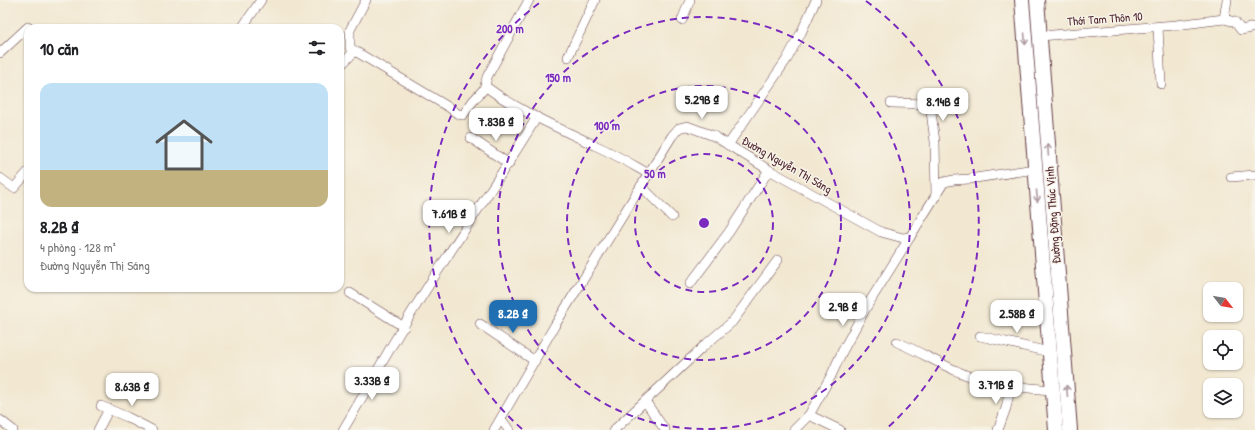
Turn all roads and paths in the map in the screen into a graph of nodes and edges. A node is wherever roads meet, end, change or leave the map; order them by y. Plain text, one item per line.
1 (261, 0) edge
2 (366, 0) edge
3 (529, 0) edge
4 (595, 0) edge
5 (690, 0) edge
6 (816, 0) edge
7 (1022, 0) edge
8 (1037, 0) edge
9 (1227, 0) edge
10 (1224, 19) junction
11 (682, 20) dead end
12 (245, 24) edge
13 (1158, 27) junction
14 (1255, 27) edge
15 (24, 30) edge
16 (1040, 36) junction
17 (355, 51) junction
18 (0, 53) edge
19 (568, 57) dead end
20 (344, 62) edge
21 (1161, 84) dead end
22 (485, 86) junction
23 (891, 103) dead end
24 (537, 118) junction
25 (472, 138) dead end
26 (728, 145) junction
27 (509, 164) junction
28 (1035, 169) junction
29 (769, 170) junction
30 (649, 174) junction
31 (1255, 175) edge
32 (24, 177) edge
33 (1231, 177) dead end
34 (0, 178) edge
35 (641, 186) junction
36 (936, 196) junction
37 (672, 217) dead end
38 (910, 237) junction
39 (778, 260) dead end
40 (690, 284) dead end
41 (350, 293) dead end
42 (480, 324) dead end
43 (404, 326) junction
44 (980, 336) dead end
45 (897, 342) dead end
46 (1049, 352) junction
47 (535, 361) junction
48 (1011, 385) junction
49 (1053, 390) junction
50 (645, 401) junction
51 (809, 415) junction
52 (501, 419) junction
53 (0, 420) edge
54 (13, 430) edge
55 (98, 430) edge
56 (152, 430) edge
57 (343, 430) edge
58 (494, 430) edge
59 (509, 430) edge
60 (614, 430) edge
61 (665, 430) edge
62 (794, 430) edge
63 (840, 430) edge
64 (998, 430) edge
65 (1056, 430) edge
66 (1070, 430) edge

1 - 12 street
2 - 17 street
3 - 22 street
4 - 19 street
5 - 11 street
6 - 26 street
7 -> 28 main road, Đường Đặng Thúc Vịnh
8 - 16 main road, Đường Đặng Thúc Vịnh
9 - 10 street
10 - 13 street, Thới Tam Thôn 10
10 - 14 street
13 - 16 street, Thới Tam Thôn 10
13 - 21 street
15 - 18 street
66 -> 16 main road, Đường Đặng Thúc Vịnh
17 - 20 street
17 - 22 street
22 - 24 street
23 - 36 street
24 - 27 street
24 - 30 street
25 - 27 street
26 - 29 street, Đường Nguyễn Thị Sáng
26 - 30 street, Đường Nguyễn Thị Sáng
27 - 43 street
28 - 36 street
28 -> 46 main road, Đường Đặng Thúc Vịnh
29 - 38 street, Đường Nguyễn Thị Sáng
29 - 40 street
30 - 35 street, Đường Nguyễn Thị Sáng
31 - 33 street
32 - 34 street
35 - 37 street
35 - 47 street, Đường Nguyễn Thị Sáng
36 - 38 street
38 - 51 street
39 - 50 street
41 - 43 street
42 - 47 street
43 - 57 street
44 - 46 street
45 - 48 street
46 - 49 main road, Đường Đặng Thúc Vịnh
47 - 52 street, Đường Nguyễn Thị Sáng
48 - 49 street
48 - 64 street
49 - 65 main road, Đường Đặng Thúc Vịnh
50 - 60 street
50 - 61 street
51 - 62 street
51 - 63 street
52 - 58 street, Đường Nguyễn Thị Sáng
52 - 59 street
53 - 54 street
55 - 56 street

